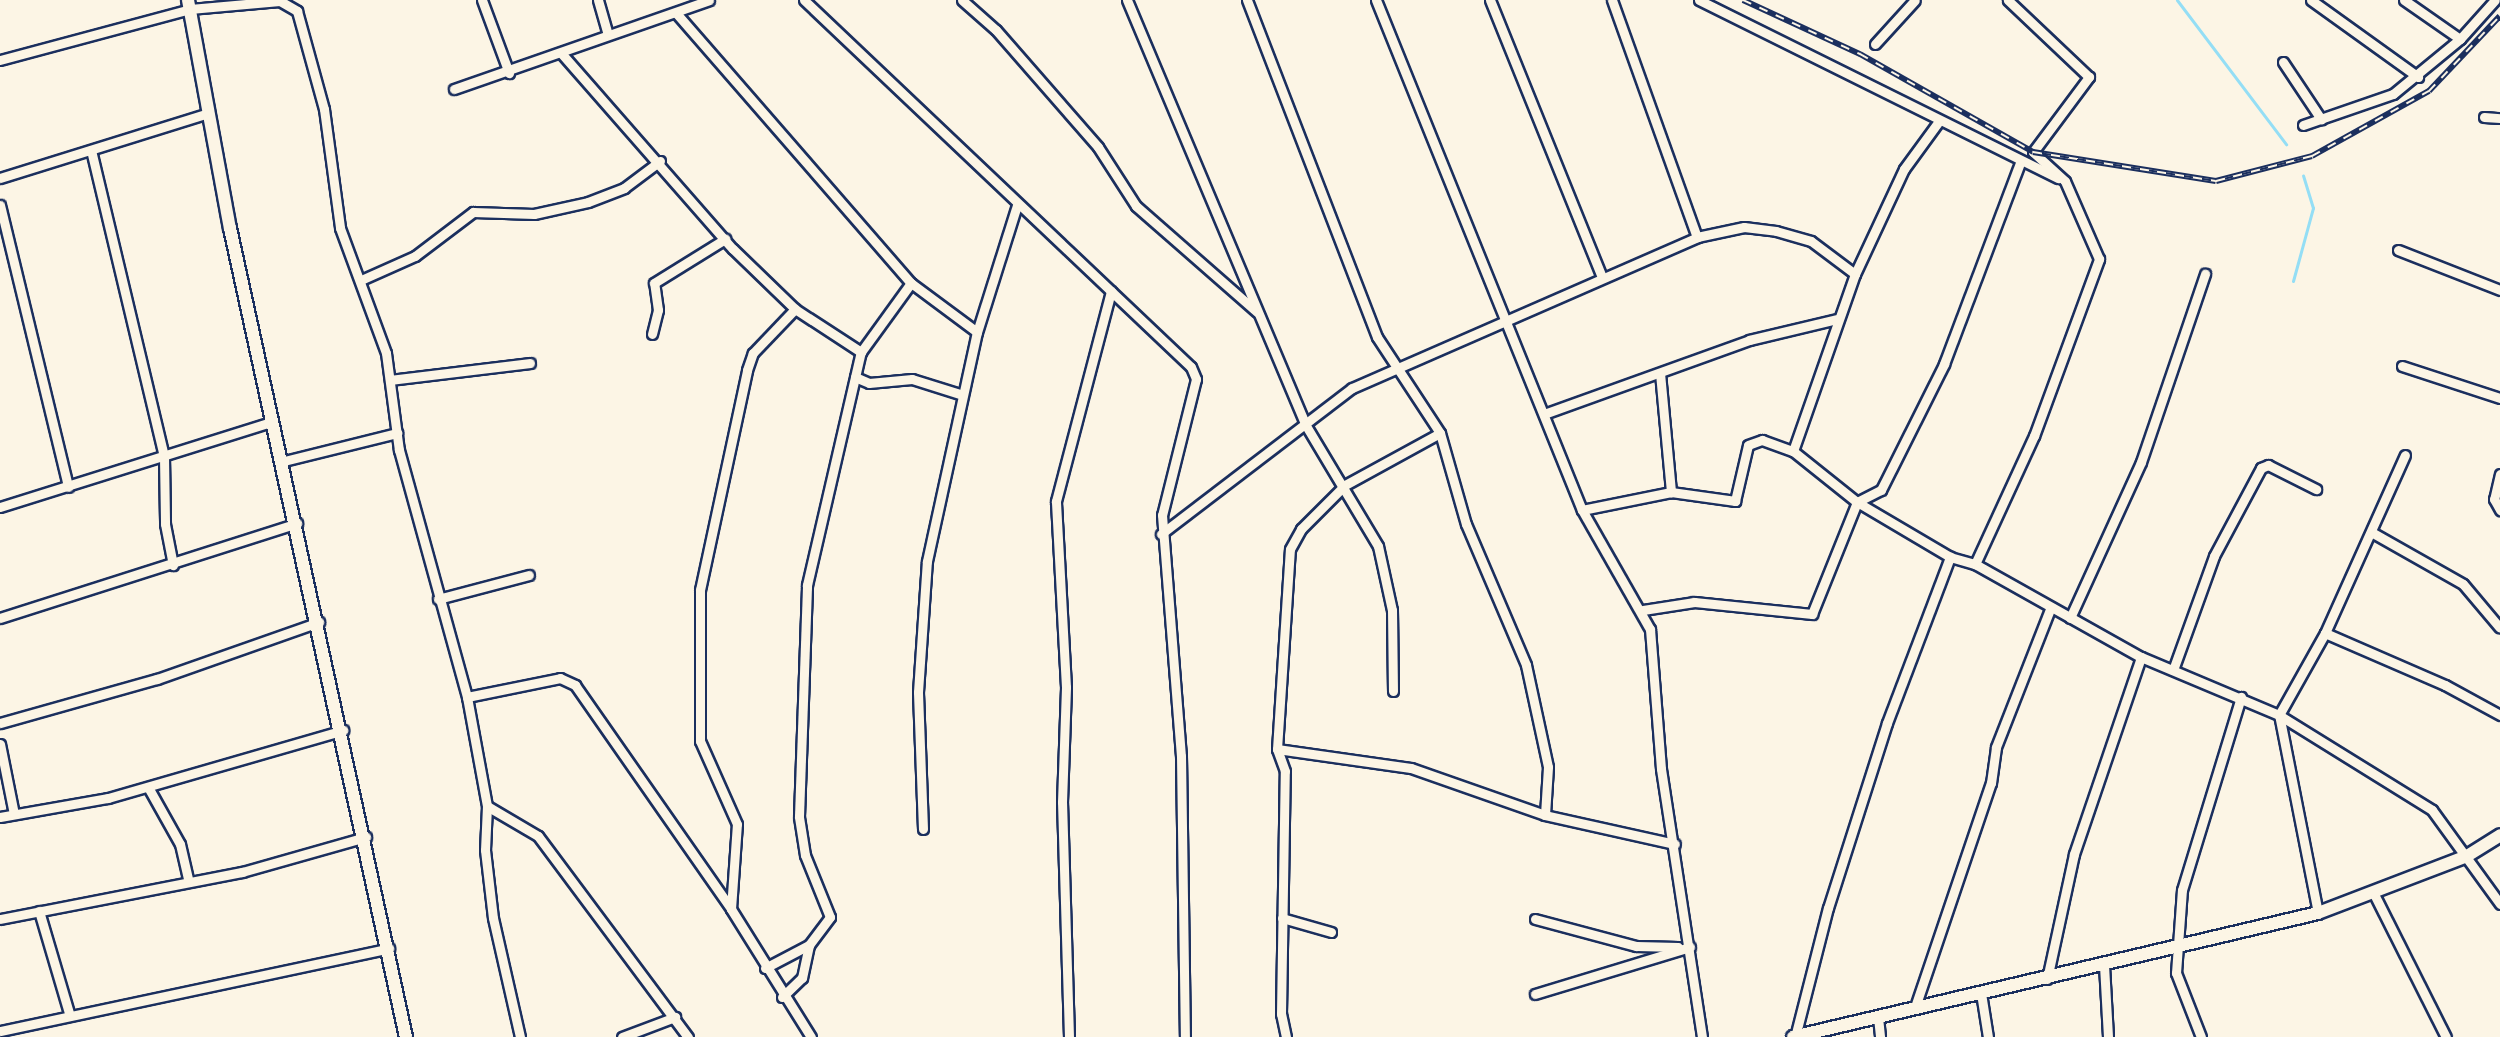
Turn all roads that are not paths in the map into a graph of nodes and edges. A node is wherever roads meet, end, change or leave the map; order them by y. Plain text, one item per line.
1 (482, 0) edge
2 (598, 0) edge
3 (709, 0) edge
4 (804, 0) edge
5 (962, 0) edge
6 (1127, 0) edge
7 (1247, 0) edge
8 (1376, 0) edge
9 (1490, 0) edge
10 (1612, 0) edge
11 (1699, 0) edge
12 (1915, 0) edge
13 (2008, 0) edge
14 (2311, 0) edge
15 (2404, 0) edge
16 (2495, 0) edge
17 (189, 4) edge
18 (677, 14) junction
19 (608, 34) junction
20 (2460, 39) junction
21 (1875, 44) dead end
22 (562, 54) junction
23 (0, 60) edge
24 (2283, 62) dead end
25 (509, 73) junction
26 (2418, 77) junction
27 (454, 89) dead end
28 (209, 113) junction
29 (2484, 117) dead end
30 (2500, 118) edge
31 (2321, 119) junction
32 (1939, 121) junction
33 (2303, 125) dead end
34 (91, 150) junction
35 (660, 161) junction
36 (2020, 163) junction
37 (0, 178) edge
38 (2065, 181) junction
39 (0, 205) edge
40 (1017, 205) junction
41 (1697, 237) junction
42 (725, 239) junction
43 (2398, 250) dead end
44 (1855, 274) junction
45 (2205, 274) dead end
46 (1602, 277) junction
47 (361, 280) junction
48 (911, 283) junction
49 (2500, 290) edge
50 (1111, 291) junction
51 (795, 309) junction
52 (1260, 314) junction
53 (1837, 319) junction
54 (1506, 322) junction
55 (977, 332) junction
56 (652, 334) dead end
57 (861, 352) junction
58 (530, 363) dead end
59 (2402, 366) dead end
60 (1400, 369) junction
61 (1660, 373) junction
62 (855, 377) junction
63 (390, 380) junction
64 (963, 395) junction
65 (2500, 398) edge
66 (1544, 414) junction
67 (271, 422) junction
68 (1305, 424) junction
69 (397, 433) junction
70 (1440, 433) junction
71 (1793, 451) junction
72 (2405, 455) dead end
73 (164, 457) junction
74 (280, 462) junction
75 (2500, 474) edge
76 (1345, 485) junction
77 (68, 487) junction
78 (2316, 489) dead end
79 (1671, 492) junction
80 (1857, 502) junction
81 (0, 507) edge
82 (1582, 510) junction
83 (2500, 510) edge
84 (297, 523) junction
85 (2373, 533) junction
86 (1161, 534) junction
87 (1950, 557) junction
88 (1975, 564) junction
89 (173, 565) junction
90 (529, 575) dead end
91 (438, 599) junction
92 (2051, 607) junction
93 (1643, 610) junction
94 (0, 618) edge
95 (2070, 618) junction
96 (319, 622) junction
97 (2500, 628) edge
98 (2325, 633) junction
99 (2141, 657) junction
100 (2173, 670) junction
101 (1393, 691) dead end
102 (467, 697) junction
103 (2241, 697) junction
104 (2279, 715) junction
105 (2500, 715) edge
106 (0, 723) edge
107 (343, 730) junction
108 (0, 744) edge
109 (1277, 749) junction
110 (148, 787) junction
111 (487, 806) junction
112 (14, 814) junction
113 (1545, 815) junction
114 (0, 817) edge
115 (923, 829) dead end
116 (2500, 835) edge
117 (366, 837) junction
118 (1675, 844) junction
119 (2467, 856) junction
120 (189, 882) junction
121 (2373, 892) junction
122 (2500, 904) edge
123 (731, 909) junction
124 (39, 911) junction
125 (2318, 913) junction
126 (1282, 918) junction
127 (0, 919) edge
128 (1535, 919) dead end
129 (1331, 932) dead end
130 (809, 945) junction
131 (1690, 947) junction
132 (389, 948) junction
133 (2175, 948) junction
134 (2104, 965) junction
135 (765, 968) junction
136 (2047, 979) junction
137 (1981, 993) junction
138 (1535, 994) dead end
139 (782, 997) junction
140 (1915, 1007) junction
141 (70, 1016) junction
142 (675, 1017) junction
143 (1878, 1017) junction
144 (0, 1031) edge
145 (406, 1037) edge
146 (520, 1037) edge
147 (622, 1037) edge
148 (688, 1037) edge
149 (811, 1037) edge
150 (1069, 1037) edge
151 (1185, 1037) edge
152 (1286, 1037) edge
153 (1702, 1037) edge
154 (1794, 1037) edge
155 (1880, 1037) edge
156 (1988, 1037) edge
157 (2108, 1037) edge
158 (2201, 1037) edge
159 (2446, 1037) edge

1 - 25 street
2 - 19 street
3 - 18 street
4 - 40 street
5 - 52 street
6 - 52 street
7 - 60 street
8 - 54 street
9 - 46 street
10 - 41 street
11 - 32 street
12 - 21 street
13 - 38 street
14 - 26 street
15 - 20 street
16 - 20 street
17 - 23 street
17 - 28 street
17 - 47 street
18 - 19 street
18 - 48 street
19 - 22 street
20 - 26 street
22 - 25 street
22 - 35 street
24 - 31 street
25 - 27 street
26 - 31 street
28 - 34 street
28 - 67 street
29 - 30 street
31 - 33 street
32 - 36 street
32 - 44 street
34 - 37 street
34 - 73 street
35 - 42 street
35 - 47 street
36 - 38 street
36 - 80 street
38 - 88 street
39 - 77 street
40 - 50 street
40 - 55 street
41 - 44 street
41 - 46 street
42 - 51 street
42 - 56 street
43 - 49 street
44 - 53 street
45 - 95 street
46 - 54 street
47 - 63 street
48 - 55 street
48 - 57 street
50 - 86 street
50 - 150 street
51 - 57 street
51 - 123 street
52 - 68 street
53 - 61 street
53 - 71 street
54 - 60 street
54 - 66 street
55 - 64 street
57 - 62 street
58 - 63 street
59 - 65 street
60 - 68 street
60 - 70 street
61 - 66 street
61 - 79 street
62 - 64 street
62 - 130 street
63 - 69 street
64 - 115 street
66 - 82 street
67 - 73 street
67 - 74 street
68 - 76 street
68 - 86 street
69 - 74 street
69 - 91 street
70 - 76 street
70 - 113 street
71 - 79 street
71 - 80 street
72 - 85 street
73 - 77 street
73 - 89 street
74 - 84 street
75 - 83 street
76 - 101 street
76 - 109 street
77 - 81 street
78 - 100 street
79 - 82 street
80 - 87 street
80 - 93 street
82 - 93 street
84 - 89 street
84 - 96 street
85 - 97 street
85 - 98 street
86 - 151 street
87 - 88 street
87 - 154 street
88 - 92 street
89 - 94 street
90 - 91 street
91 - 102 street
92 - 95 street
92 - 140 street
93 - 118 street
95 - 99 street
96 - 106 street
96 - 107 street
98 - 104 street
98 - 105 street
99 - 100 street
99 - 136 street
100 - 103 street
102 - 111 street
102 - 123 street
103 - 104 street
103 - 133 street
104 - 119 street
104 - 125 street
107 - 110 street
107 - 117 street
108 - 112 street
109 - 113 street
109 - 126 street
110 - 112 street
110 - 120 street
111 - 142 street
111 - 146 street
112 - 114 street
113 - 118 street
116 - 119 street
117 - 120 street
117 - 132 street
118 - 131 street
119 - 121 street
119 - 122 street
120 - 124 street
121 - 125 street
121 - 159 street
123 - 135 street
124 - 127 street
124 - 141 street
125 - 133 street
126 - 129 street
126 - 152 street
128 - 131 street
130 - 135 street
130 - 139 street
131 - 138 street
131 - 153 street
132 - 141 street
132 - 145 street
133 - 134 street
133 - 158 street
134 - 136 street
134 - 157 street
135 - 139 street
136 - 137 street
137 - 140 street
137 - 156 street
139 - 149 street
140 - 143 street
141 - 144 street
142 - 147 street
142 - 148 street
143 - 154 street
143 - 155 street

